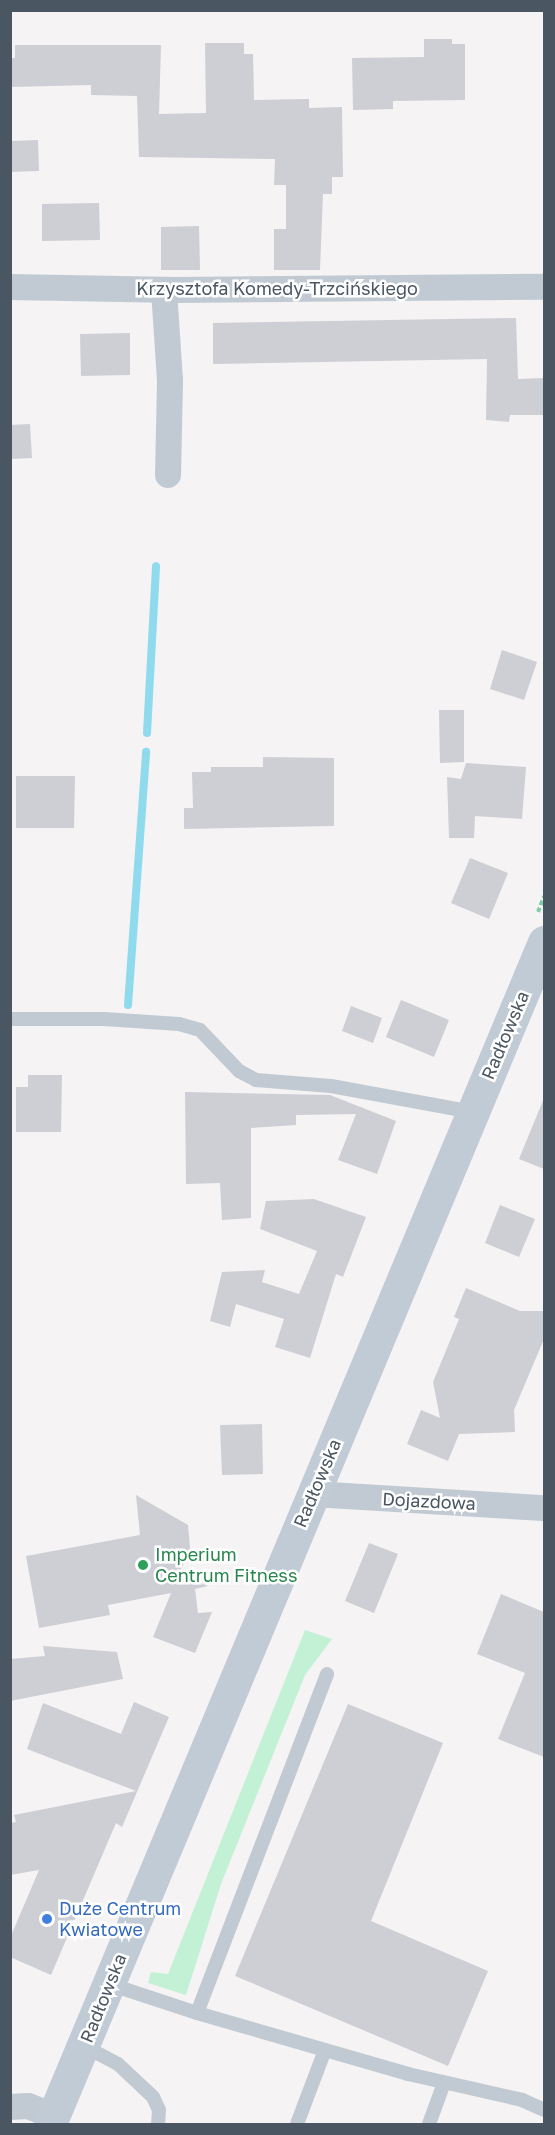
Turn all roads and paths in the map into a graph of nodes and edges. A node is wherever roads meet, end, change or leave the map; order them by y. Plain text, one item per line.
1 (10, 287) edge
2 (544, 287) edge
3 (164, 290) junction
4 (168, 475) dead end
5 (544, 942) edge
6 (10, 1019) edge
7 (473, 1112) junction
8 (313, 1494) junction
9 (544, 1508) edge
10 (327, 1674) dead end
11 (109, 1984) junction
12 (197, 2013) junction
13 (84, 2046) junction
14 (325, 2050) junction
15 (444, 2083) junction
16 (10, 2107) edge
17 (544, 2110) edge
18 (52, 2120) edge
19 (158, 2124) edge
20 (297, 2124) edge
21 (429, 2124) edge

1 - 3 street, Krzysztofa Komedy-Trzcińskiego
2 - 3 street, Krzysztofa Komedy-Trzcińskiego
3 - 4 street
5 - 7 street, Radłowska
6 - 7 lane
7 - 8 street, Radłowska
8 - 9 street, Dojazdowa
8 - 11 street, Radłowska
10 - 12 lane
11 - 12 lane
11 - 13 street, Radłowska
12 - 14 lane
13 - 18 street, Radłowska
13 - 19 lane
14 - 15 lane
14 - 20 lane
15 - 17 lane
15 - 21 lane
16 - 18 street

